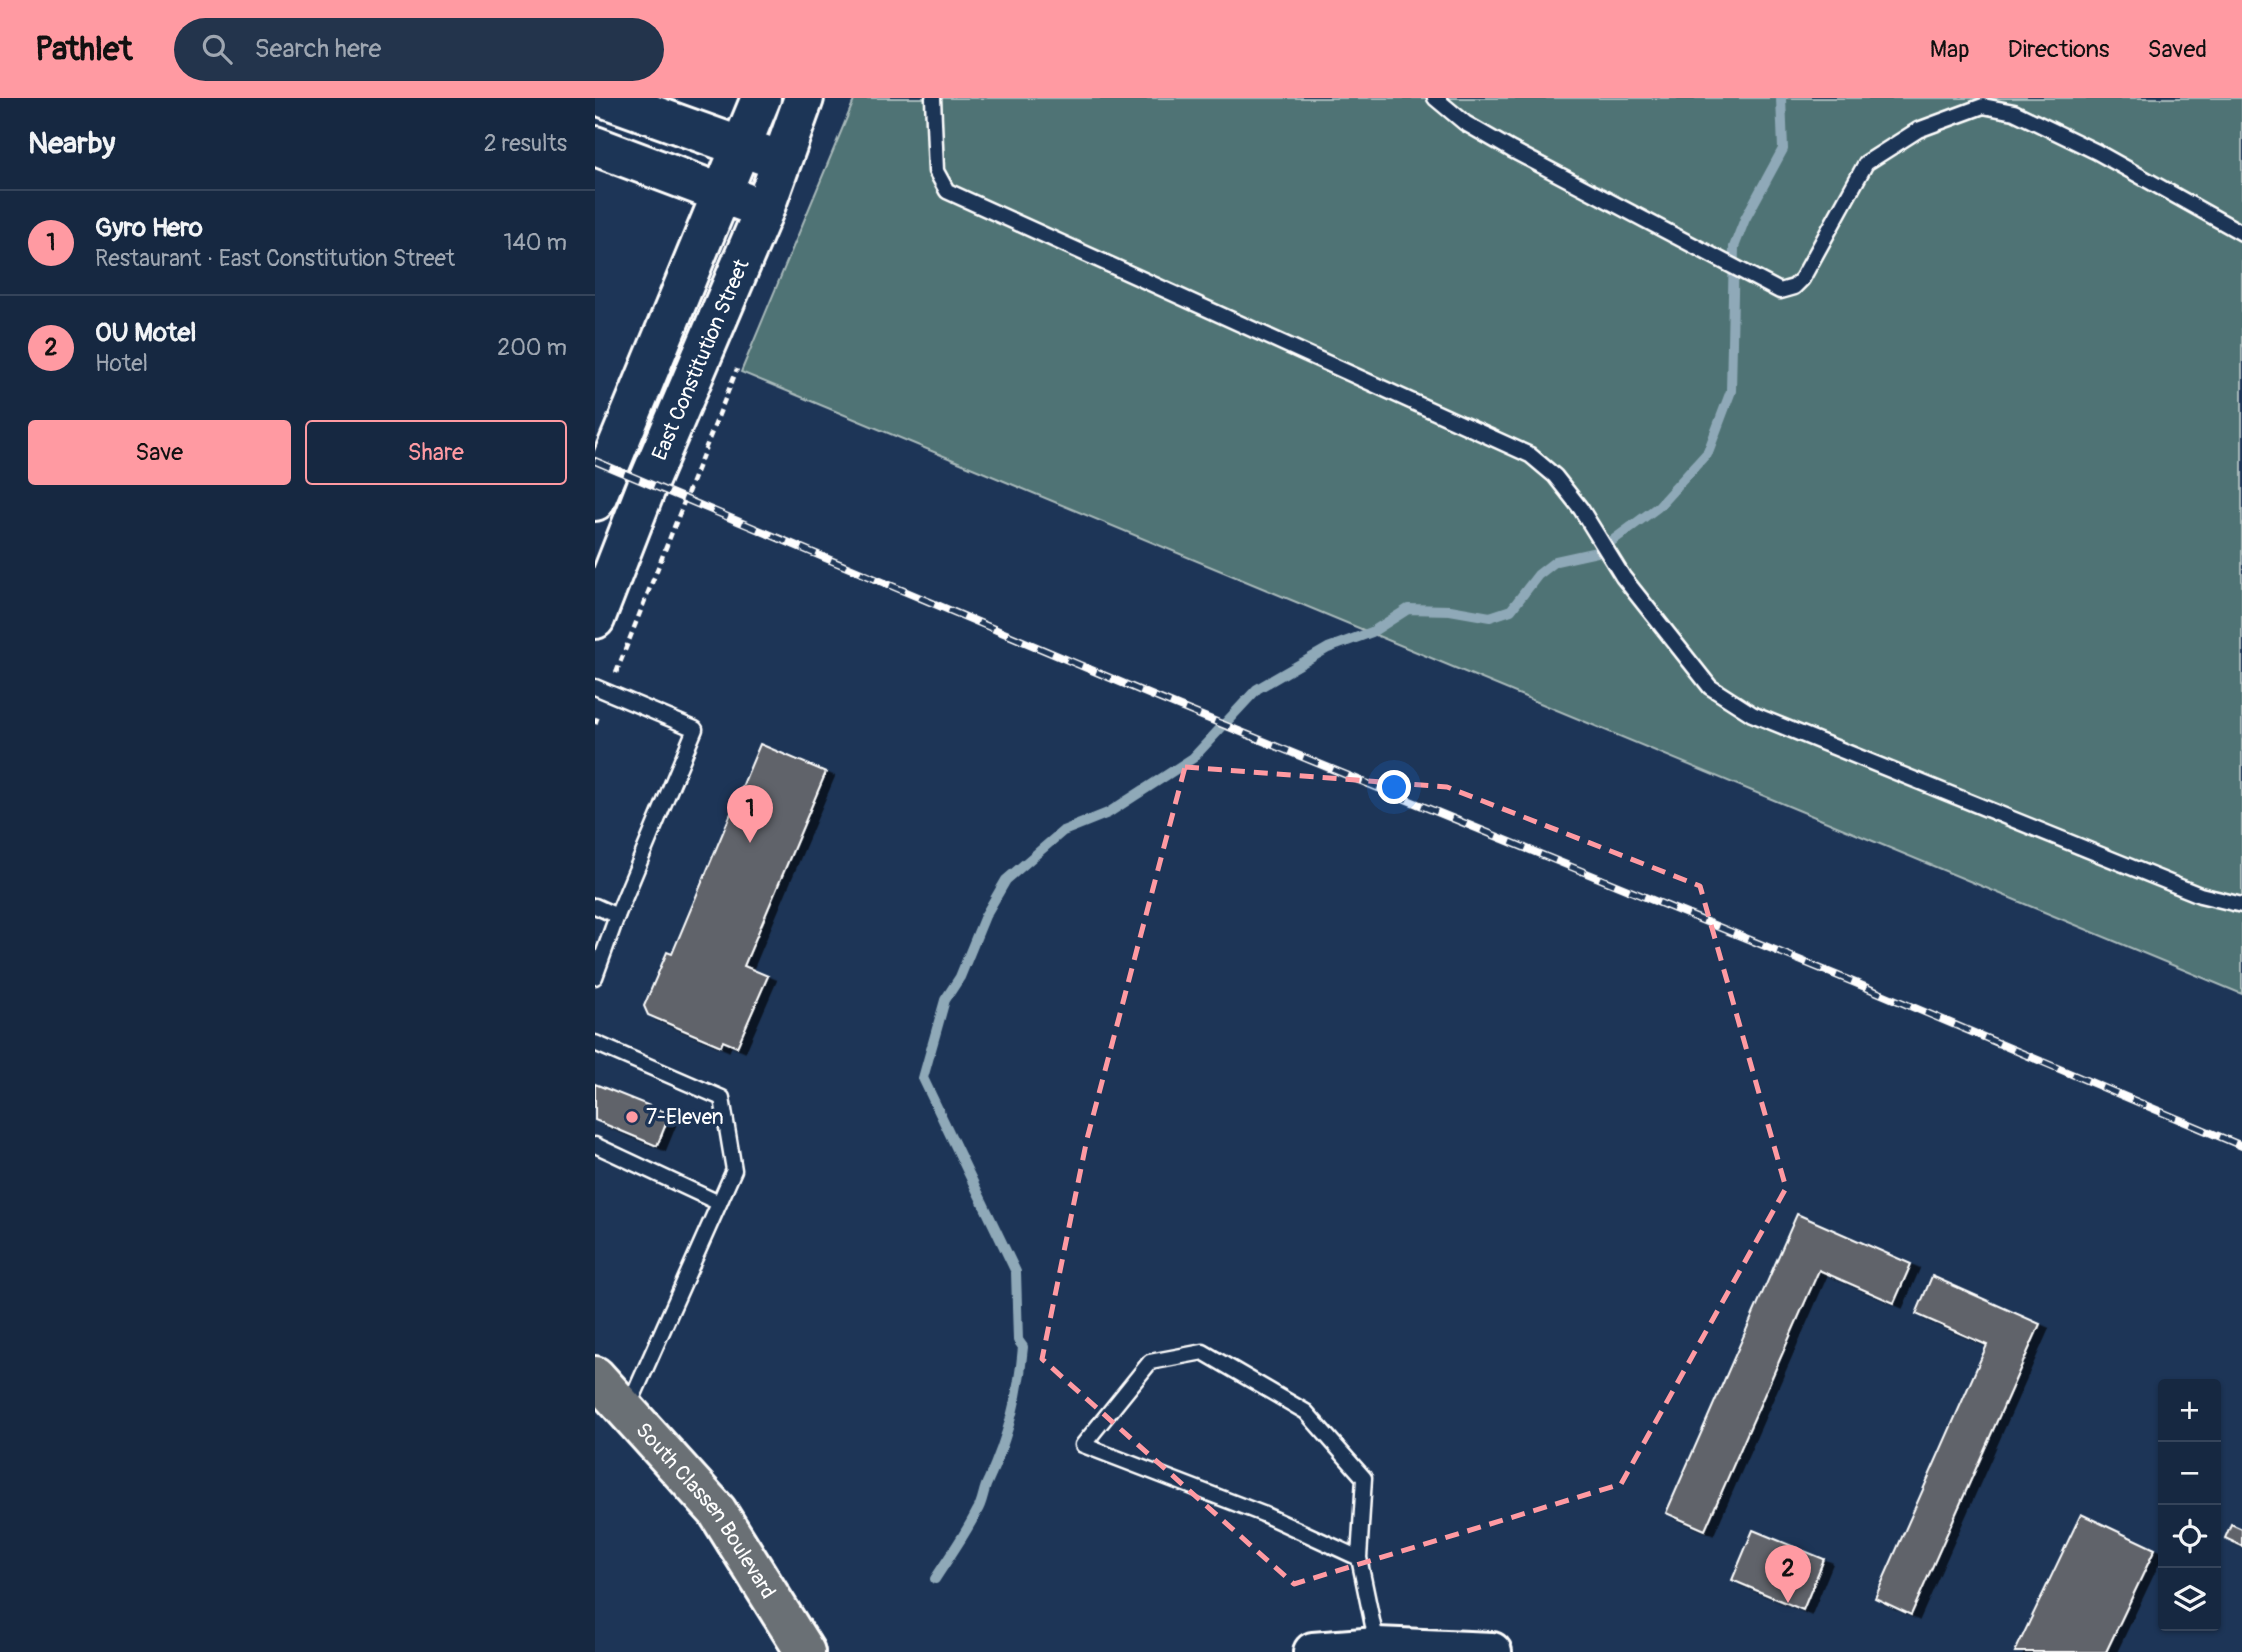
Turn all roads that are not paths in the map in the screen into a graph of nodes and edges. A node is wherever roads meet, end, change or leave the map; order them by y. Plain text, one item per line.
1 (605, 98) edge
2 (761, 98) edge
3 (804, 98) edge
4 (933, 98) edge
5 (1435, 98) edge
6 (595, 146) edge
7 (742, 146) junction
8 (782, 162) junction
9 (720, 194) junction
10 (764, 210) junction
11 (2242, 233) edge
12 (595, 501) edge
13 (595, 619) edge
14 (595, 687) edge
15 (2242, 905) edge
16 (595, 906) edge
17 (617, 916) junction
18 (595, 977) edge
19 (595, 1043) edge
20 (595, 1145) edge
21 (719, 1203) junction
22 (595, 1376) edge
23 (626, 1411) junction
24 (1359, 1558) junction
25 (1377, 1647) junction
26 (806, 1652) edge
27 (1313, 1652) edge
28 (1492, 1652) edge

1 - 7 main road
2 - 7 main road, East Constitution Street
3 - 8 main road, East Constitution Street
4 - 15 lane
5 - 11 lane
6 - 9 main road
7 - 8 main road
7 - 9 main road, East Constitution Street
8 - 10 main road, East Constitution Street
9 - 10 main road
9 - 12 main road, East Constitution Street
10 - 13 main road, East Constitution Street
14 - 17 lane
16 - 17 lane
17 - 18 lane
19 - 21 lane
20 - 21 lane
21 - 23 lane
22 - 23 main road, South Classen Boulevard
23 - 26 main road, South Classen Boulevard
24 - 24 lane
24 - 25 lane
25 - 27 main road
25 - 28 main road

